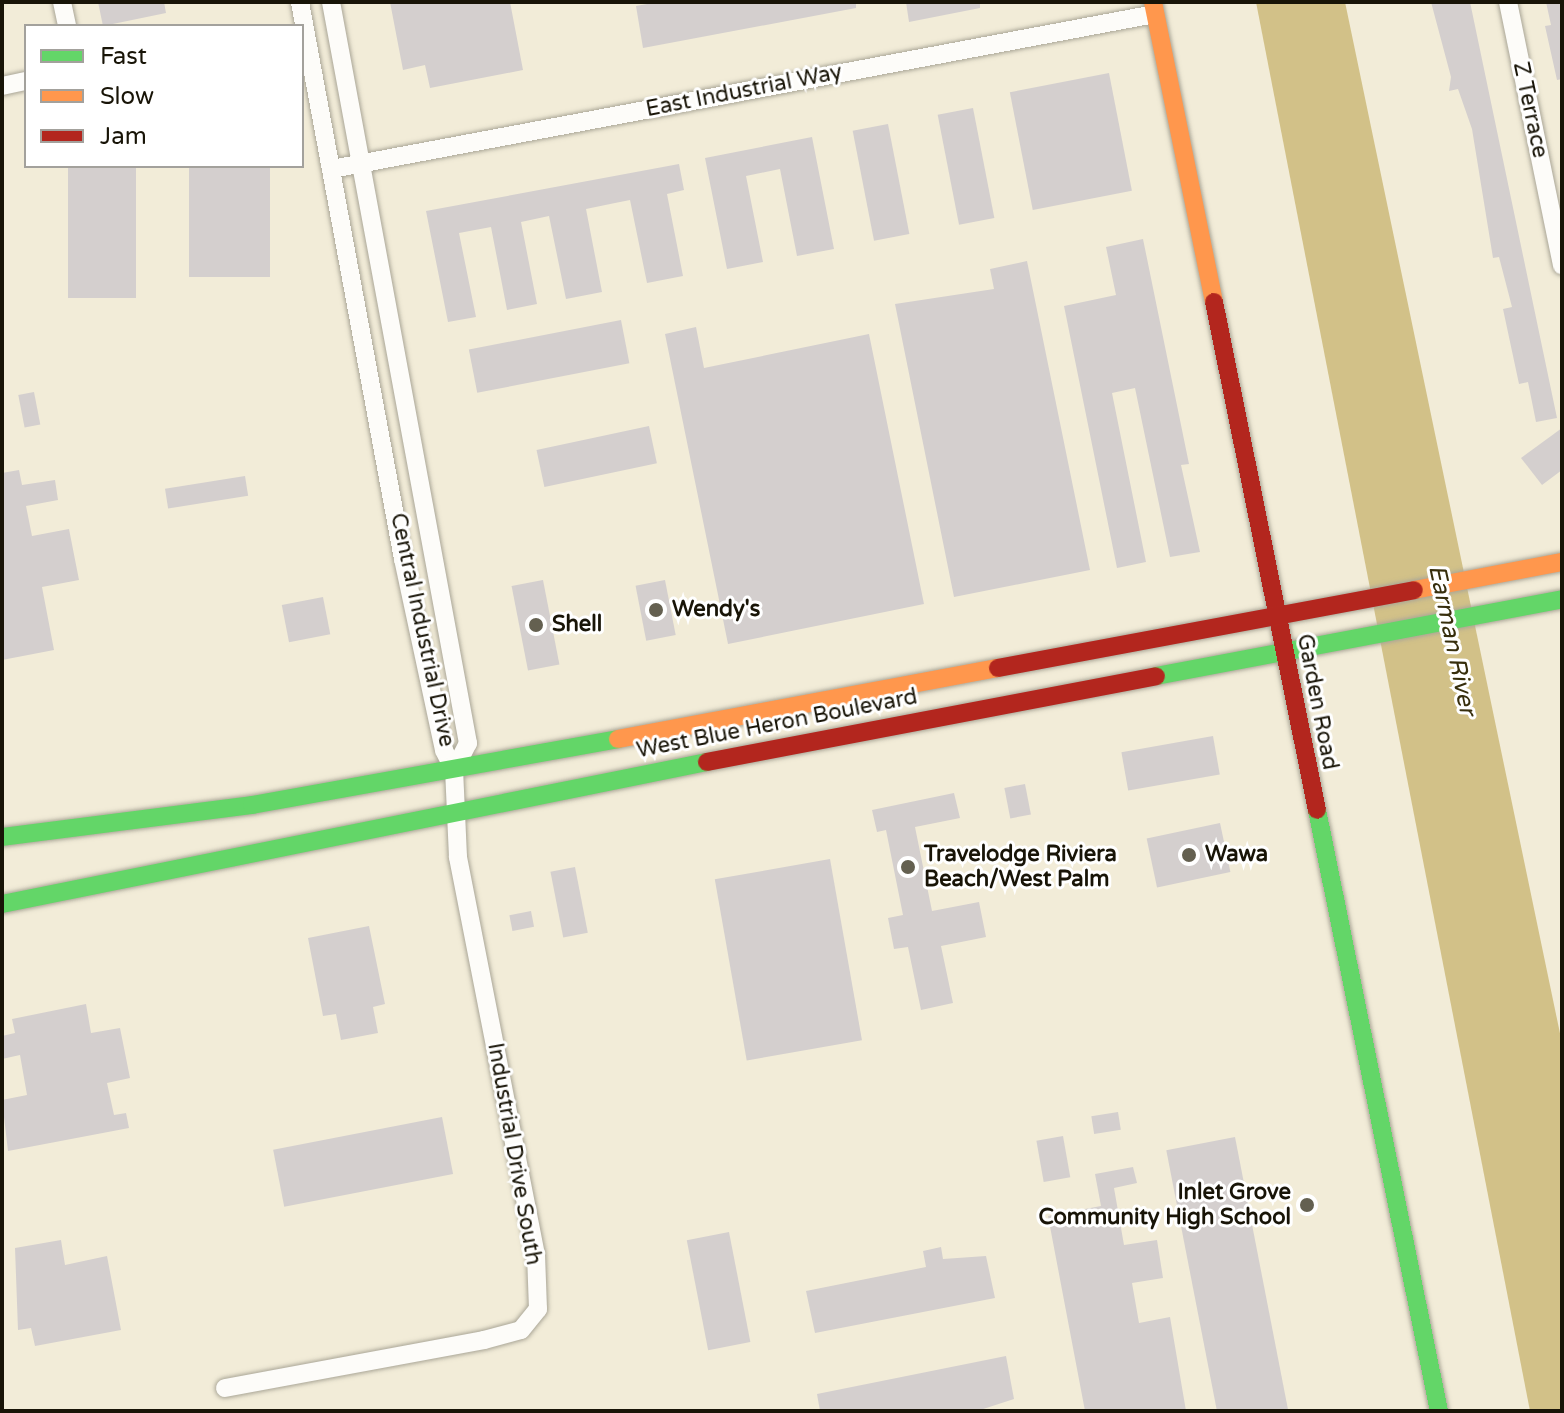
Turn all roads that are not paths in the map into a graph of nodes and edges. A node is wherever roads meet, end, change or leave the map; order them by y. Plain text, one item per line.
1 (62, 2) edge
2 (300, 2) edge
3 (331, 2) edge
4 (1508, 2) edge
5 (1154, 8) edge
6 (335, 22) junction
7 (67, 24) edge
8 (302, 24) edge
9 (304, 25) edge
10 (304, 35) edge
11 (24, 81) edge
12 (2, 86) edge
13 (363, 163) junction
14 (332, 169) junction
15 (1562, 266) edge
16 (1562, 562) edge
17 (1562, 599) edge
18 (1275, 614) junction
19 (1282, 649) junction
20 (454, 770) junction
21 (455, 810) junction
22 (2, 837) edge
23 (2, 904) edge
24 (225, 1388) dead end
25 (1439, 1411) edge

1 - 7 street
2 - 8 street, Central Industrial Drive
3 - 6 street, Central Industrial Drive
4 - 15 street, Z Terrace
5 - 13 street, East Industrial Way
5 - 18 main road, Garden Road
6 - 9 street
6 - 13 street, Central Industrial Drive
10 - 14 street, Central Industrial Drive
11 - 12 street
13 - 14 street, East Industrial Way
13 - 20 street, Central Industrial Drive
14 - 20 street, Central Industrial Drive
16 - 18 main road, West Blue Heron Boulevard
17 - 19 main road, West Blue Heron Boulevard
18 - 19 main road, Garden Road
18 - 20 main road, West Blue Heron Boulevard
19 - 21 main road, West Blue Heron Boulevard
19 - 25 main road, Garden Road
20 - 21 street, Industrial Drive South
20 - 22 main road, West Blue Heron Boulevard
21 - 23 main road, West Blue Heron Boulevard
21 - 24 street, Industrial Drive South

